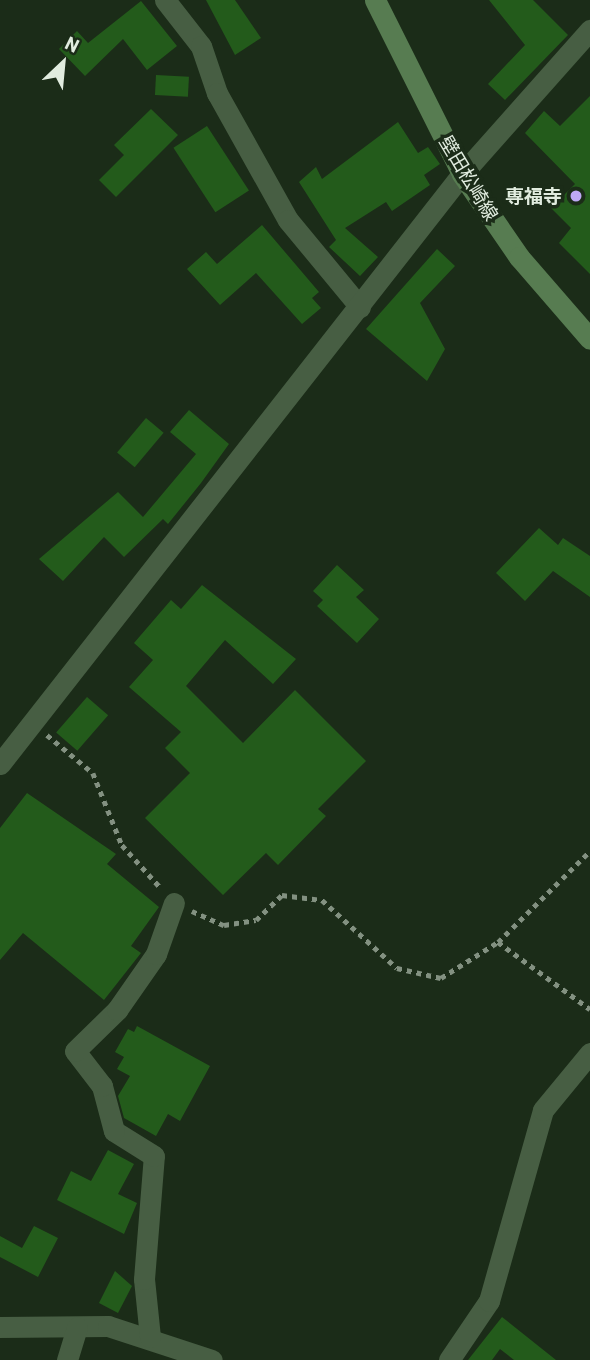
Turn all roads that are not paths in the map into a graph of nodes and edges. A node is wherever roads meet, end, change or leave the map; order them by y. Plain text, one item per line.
1 (165, 0) edge
2 (375, 0) edge
3 (590, 30) edge
4 (583, 52) edge
5 (462, 174) junction
6 (360, 307) junction
7 (590, 339) edge
8 (0, 764) edge
9 (174, 902) road end
10 (590, 1053) edge
11 (0, 1327) edge
12 (77, 1328) junction
13 (150, 1337) junction
14 (67, 1360) edge
15 (212, 1360) edge
16 (449, 1360) edge

1 - 6 street
2 - 5 main road, 壁田松崎線
3 - 4 street
4 - 5 street
5 - 6 street
5 - 7 main road, 壁田松崎線
6 - 8 street
9 - 13 street
10 - 16 street
11 - 12 street
12 - 13 street
12 - 14 street
13 - 15 street

